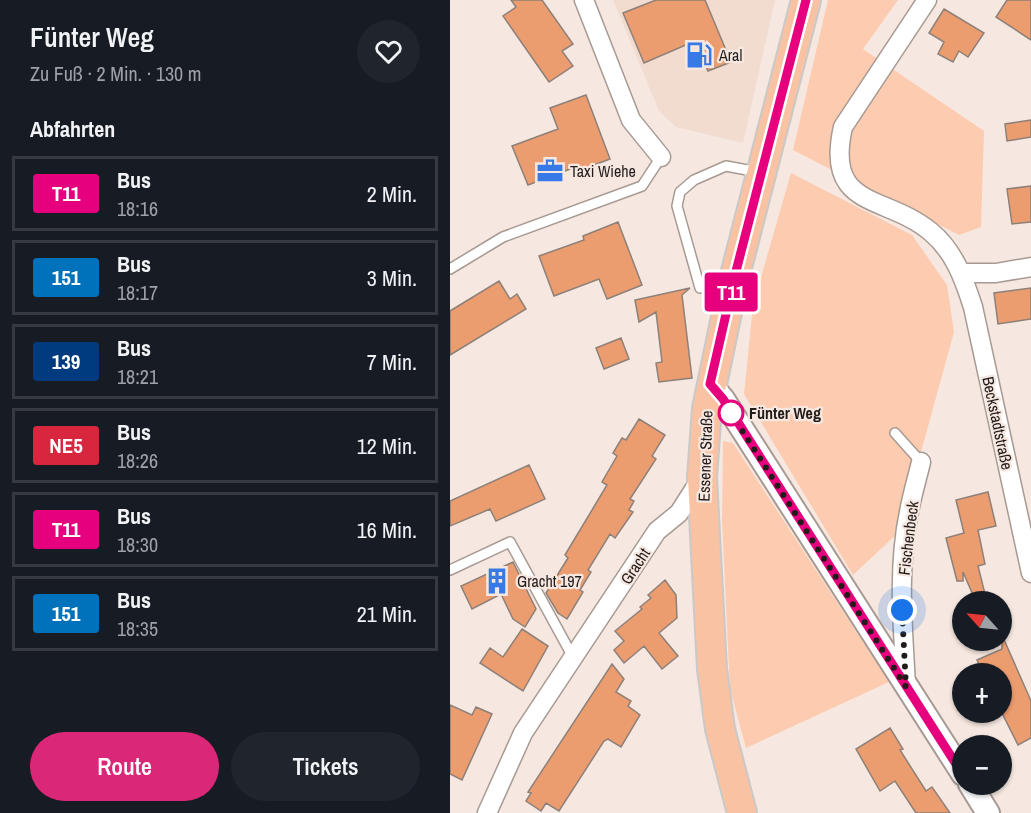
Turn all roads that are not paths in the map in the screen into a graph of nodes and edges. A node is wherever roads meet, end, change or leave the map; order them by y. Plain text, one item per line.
1 (584, 0) edge
2 (806, 0) edge
3 (927, 0) edge
4 (660, 157) joint
5 (761, 173) junction
6 (1031, 267) edge
7 (450, 269) edge
8 (962, 273) junction
9 (700, 288) dead end
10 (710, 384) junction
11 (895, 433) dead end
12 (921, 462) joint
13 (702, 477) junction
14 (450, 570) edge
15 (1031, 573) edge
16 (574, 659) junction
17 (906, 687) junction
18 (952, 757) edge
19 (977, 795) edge
20 (487, 813) edge
21 (742, 813) edge
22 (988, 813) edge

1 - 4 street
2 - 5 main road, Essener Straße
3 - 8 street, Beckstadtstraße
4 - 7 lane
5 - 9 lane
5 - 10 main road, Essener Straße
6 - 8 street
8 - 15 street, Beckstadtstraße
10 - 13 main road, Essener Straße
10 - 17 street
11 - 12 lane
12 - 17 street, Fischenbeck
13 - 16 street, Gracht
13 - 21 main road, Essener Straße
14 - 16 lane
16 - 20 street, Gracht
17 - 18 street
19 - 22 street

